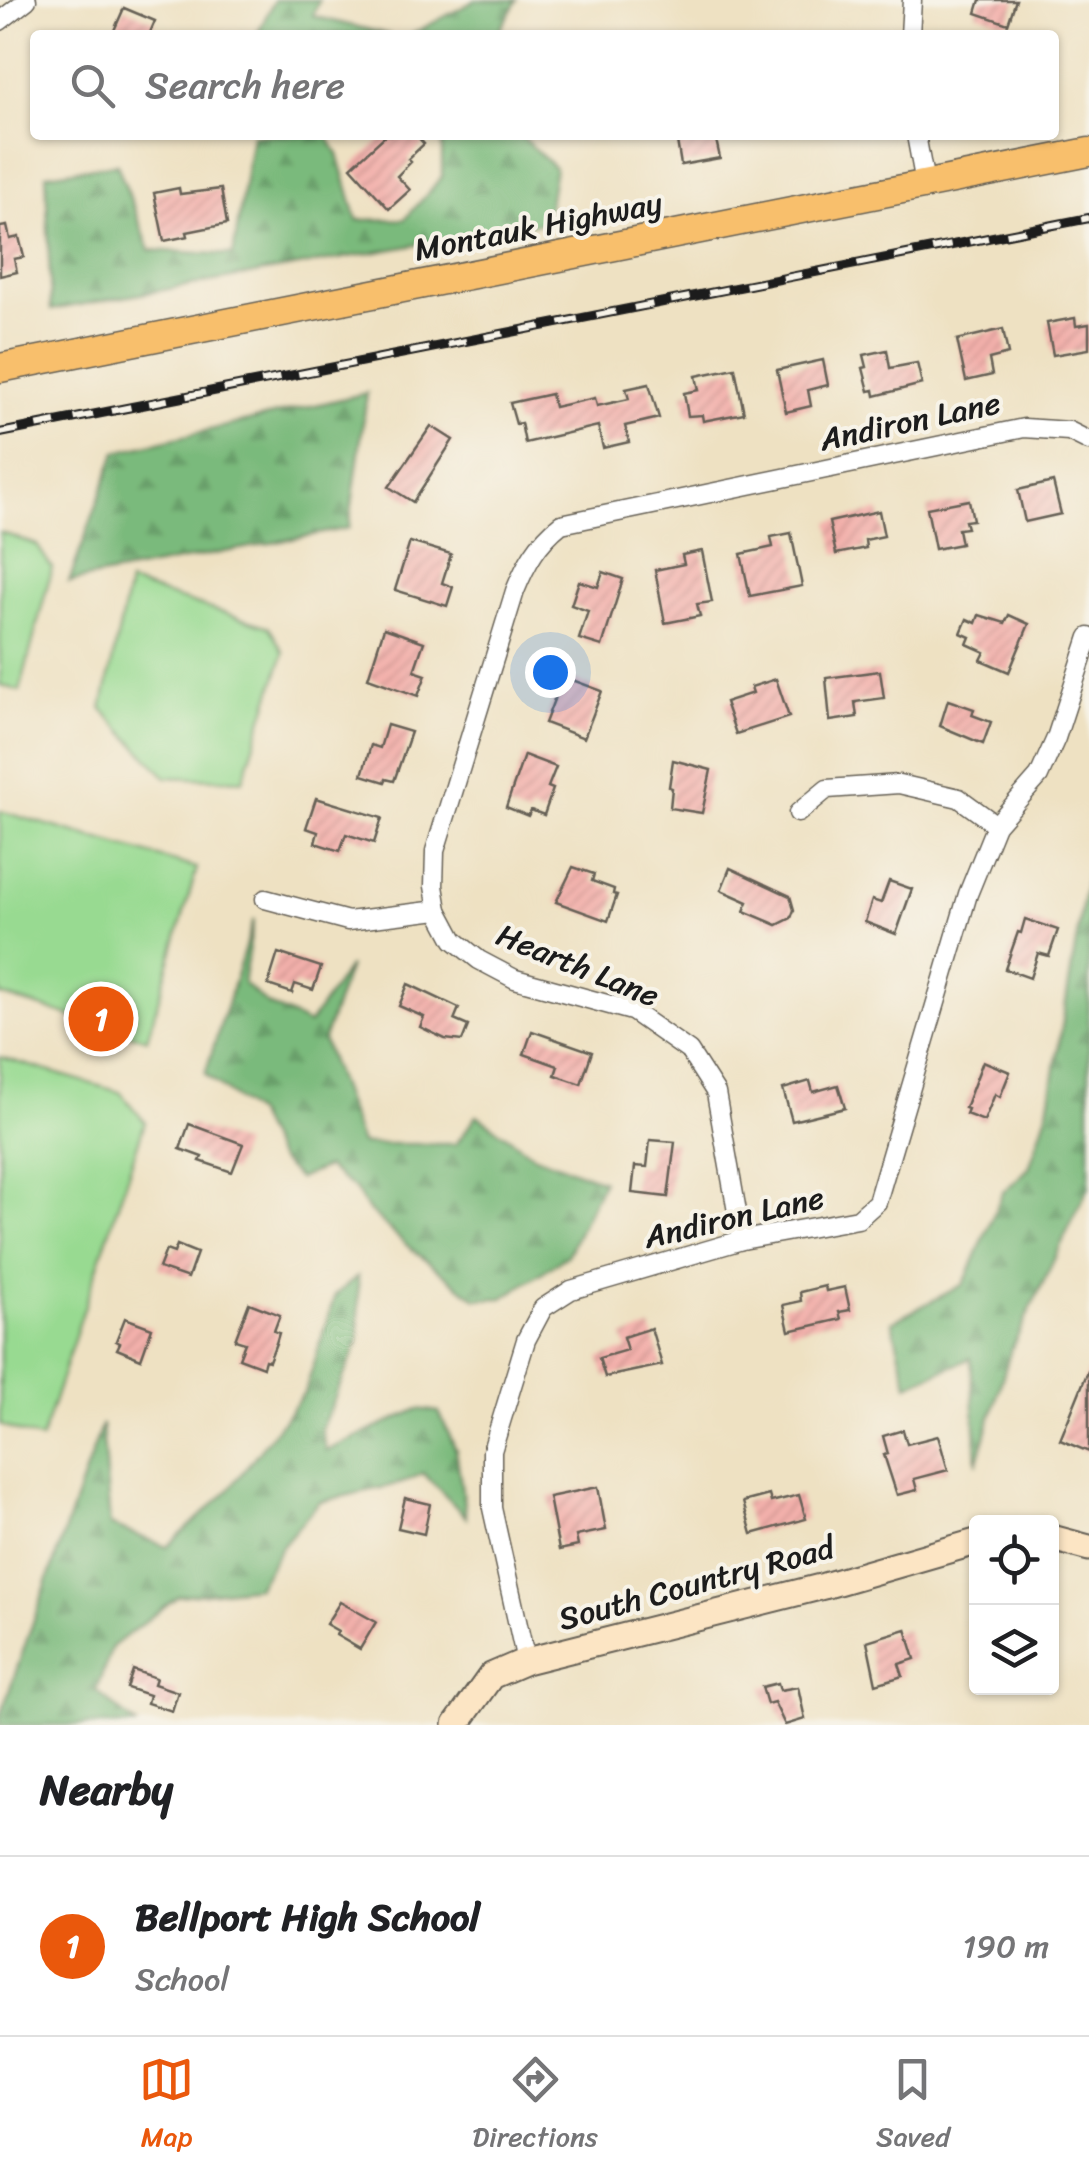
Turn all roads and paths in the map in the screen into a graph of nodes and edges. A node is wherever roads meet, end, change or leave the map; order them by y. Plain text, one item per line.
1 (27, 0) edge
2 (912, 0) edge
3 (0, 21) edge
4 (910, 30) edge
5 (917, 140) edge
6 (1089, 152) edge
7 (925, 184) junction
8 (0, 368) edge
9 (1089, 441) edge
10 (1089, 637) edge
11 (798, 813) dead end
12 (996, 825) junction
13 (266, 899) dead end
14 (438, 910) junction
15 (742, 1240) junction
16 (1059, 1540) edge
17 (969, 1544) edge
18 (1089, 1548) edge
19 (526, 1661) junction
20 (456, 1725) edge

1 - 3 street
2 - 4 street
5 - 7 street
6 - 7 main road, Montauk Highway
7 - 8 main road, Montauk Highway
9 - 14 street, Andiron Lane
10 - 12 street, Andiron Lane
11 - 12 street
12 - 15 street, Andiron Lane
13 - 14 street
14 - 15 street, Hearth Lane
15 - 19 street, Andiron Lane
16 - 18 main road
17 - 19 main road, South Country Road
19 - 20 main road, South Country Road

